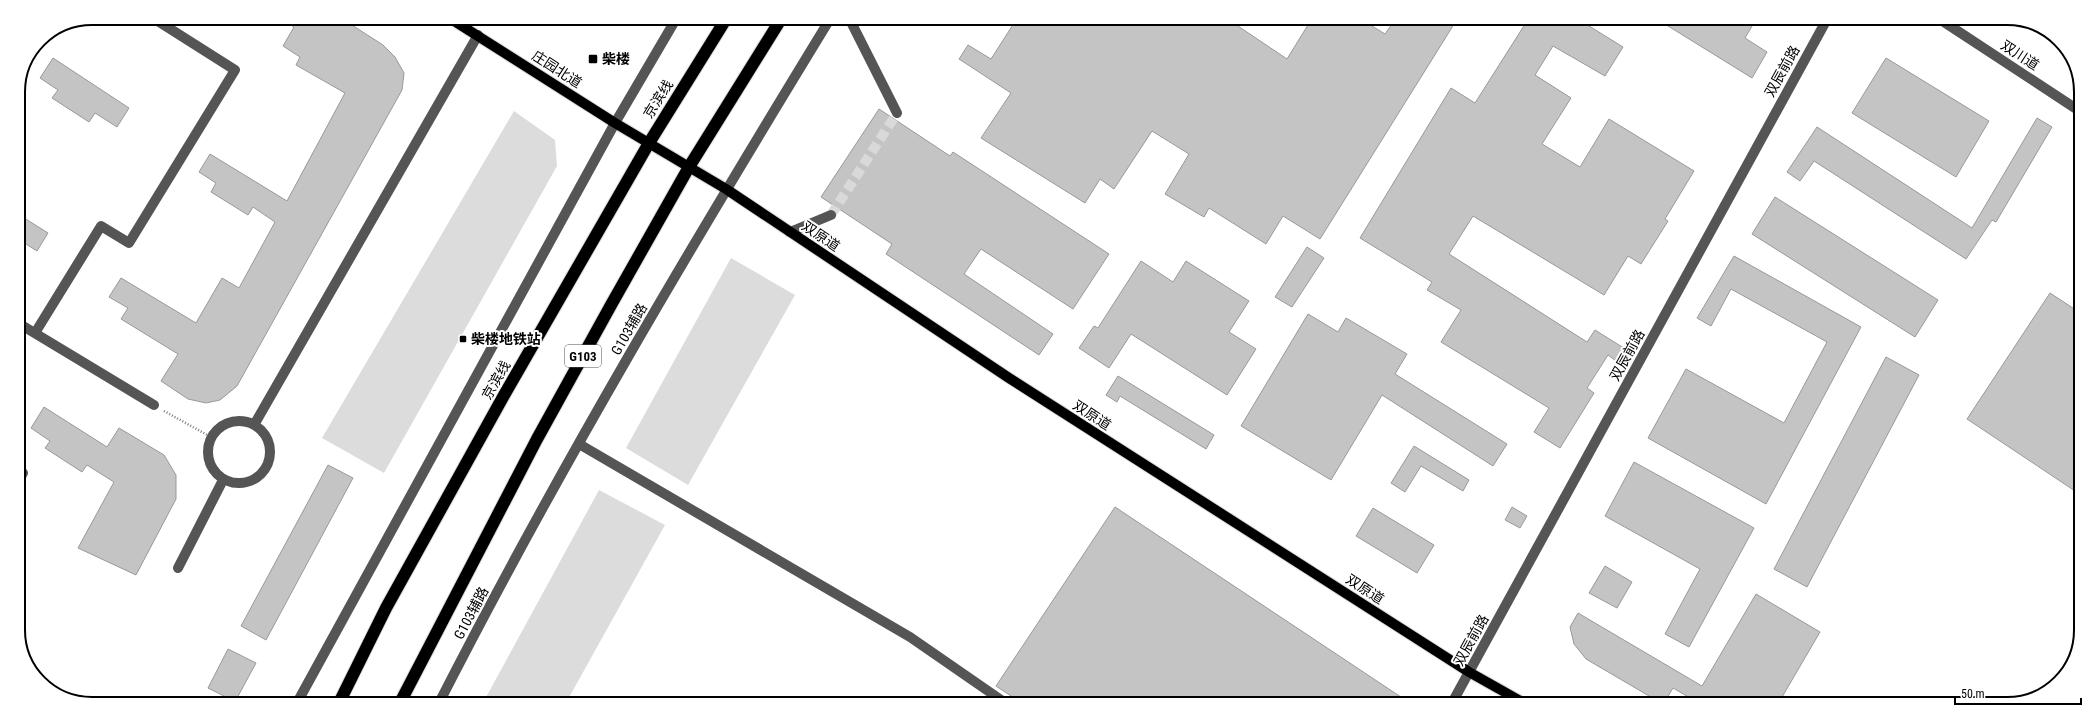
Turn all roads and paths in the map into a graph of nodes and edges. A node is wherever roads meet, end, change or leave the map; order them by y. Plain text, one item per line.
1 (163, 25) edge
2 (461, 25) edge
3 (672, 25) edge
4 (722, 25) edge
5 (777, 25) edge
6 (827, 25) edge
7 (853, 25) edge
8 (1824, 25) edge
9 (1949, 25) edge
10 (478, 35) junction
11 (2074, 107) edge
12 (897, 113) dead end
13 (615, 123) junction
14 (649, 143) junction
15 (689, 167) junction
16 (726, 189) junction
17 (831, 215) tunnel mouth
18 (790, 232) junction
19 (25, 327) edge
20 (35, 333) junction
21 (154, 406) joint
22 (254, 425) junction
23 (211, 437) junction
24 (579, 444) junction
25 (223, 480) junction
26 (178, 568) dead end
27 (1469, 672) junction
28 (300, 697) edge
29 (342, 697) edge
30 (403, 697) edge
31 (442, 697) edge
32 (997, 697) edge
33 (1455, 697) edge
34 (1513, 697) edge

1 - 20 street
2 - 10 main road, 庄园北道
3 - 13 street
4 - 14 highway, 京滨线
5 - 15 highway, G103
6 - 16 street, G103辅路
7 - 12 street
8 - 27 street, 双辰前路
9 - 11 street, 双川道
10 - 13 main road, 庄园北道
10 - 22 street
13 - 14 main road, 庄园北道
13 - 28 street
14 - 15 main road, 双原道
14 - 29 highway, 京滨线
15 - 16 main road, 双原道
15 - 30 highway, G103
16 - 18 main road, 双原道
16 - 24 street, G103辅路
17 - 18 street
18 - 27 main road, 双原道
19 - 20 street
20 - 21 street
21 - 23 path
22 - 23 street
22 - 25 street
23 - 25 street
24 - 31 street, G103辅路
24 - 32 street
25 - 26 street
27 - 33 street, 双辰前路
27 - 34 main road, 双原道

